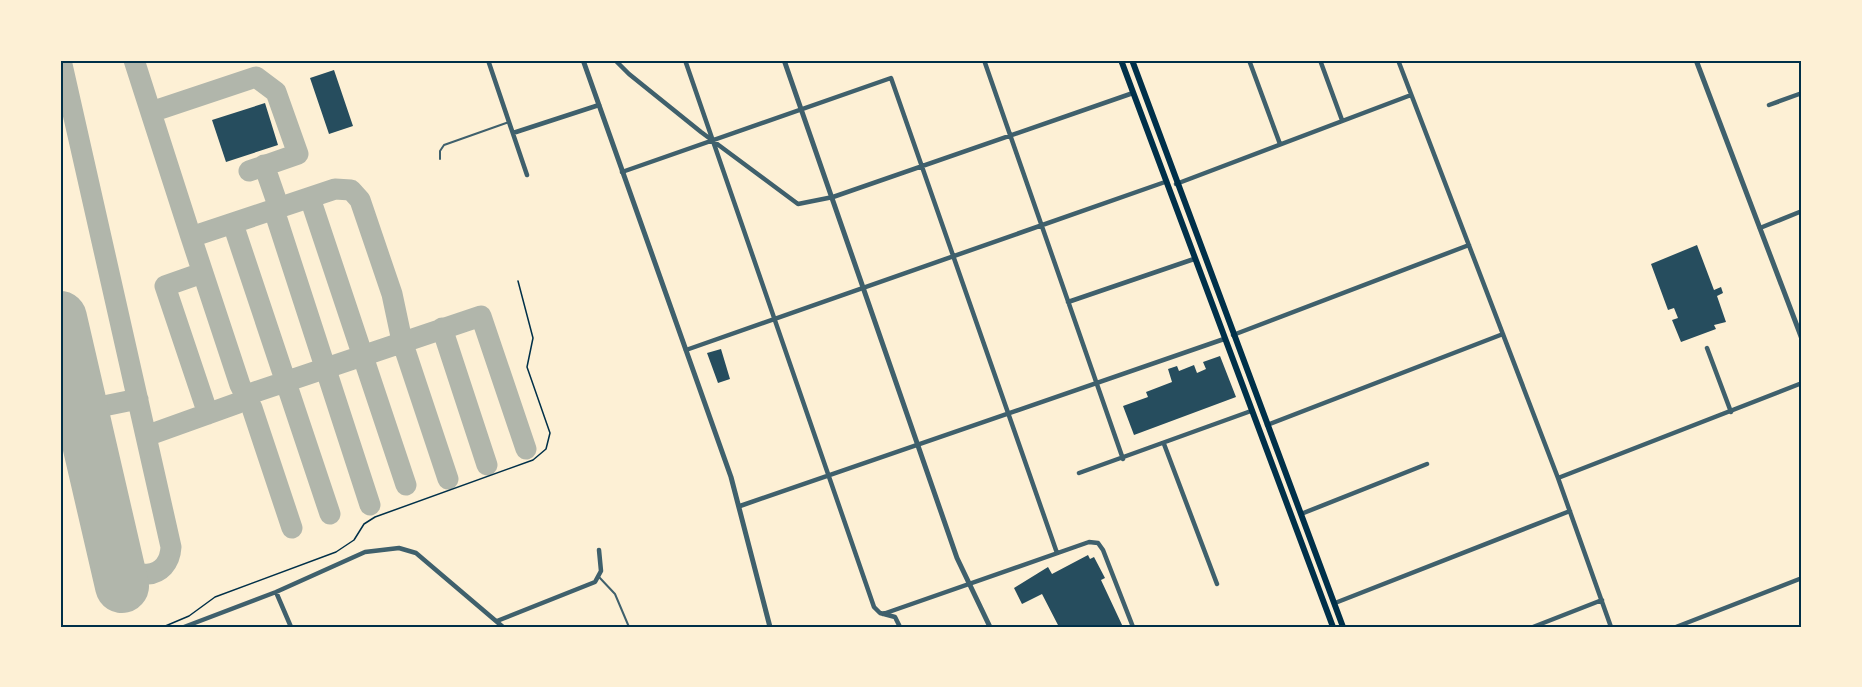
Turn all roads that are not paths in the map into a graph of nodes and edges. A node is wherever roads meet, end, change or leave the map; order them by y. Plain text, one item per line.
1 (488, 60) edge
2 (583, 60) edge
3 (615, 60) edge
4 (685, 60) edge
5 (784, 60) edge
6 (984, 60) edge
7 (1121, 60) edge
8 (1132, 60) edge
9 (1249, 60) edge
10 (1320, 60) edge
11 (1398, 60) edge
12 (1696, 60) edge
13 (1133, 93) junction
14 (1802, 93) edge
15 (1411, 95) junction
16 (599, 105) junction
17 (1769, 105) dead end
18 (801, 109) junction
19 (1342, 120) junction
20 (509, 122) junction
21 (513, 133) junction
22 (1011, 136) junction
23 (712, 140) junction
24 (1280, 144) junction
25 (440, 159) dead end
26 (921, 167) junction
27 (622, 172) junction
28 (527, 175) dead end
29 (1165, 182) junction
30 (1176, 184) junction
31 (832, 197) junction
32 (1802, 211) edge
33 (1041, 225) junction
34 (1760, 228) junction
35 (1469, 245) junction
36 (952, 256) junction
37 (1194, 259) junction
38 (863, 286) junction
39 (1068, 302) junction
40 (774, 318) junction
41 (1503, 334) junction
42 (1233, 335) junction
43 (1224, 339) junction
44 (1802, 339) edge
45 (1707, 348) dead end
46 (686, 350) junction
47 (1097, 381) junction
48 (1802, 383) edge
49 (1251, 411) junction
50 (1731, 412) junction
51 (1007, 414) junction
52 (1267, 425) junction
53 (918, 444) junction
54 (1164, 444) junction
55 (1123, 459) junction
56 (1427, 464) dead end
57 (1079, 473) dead end
58 (828, 474) junction
59 (1558, 478) junction
60 (740, 506) junction
61 (1570, 511) junction
62 (1301, 514) junction
63 (598, 550) dead end
64 (1057, 553) junction
65 (599, 577) junction
66 (1802, 578) edge
67 (968, 582) junction
68 (1217, 584) dead end
69 (276, 592) junction
70 (1602, 600) junction
71 (1335, 603) junction
72 (882, 614) junction
73 (497, 621) junction
74 (184, 627) edge
75 (291, 627) edge
76 (503, 627) edge
77 (629, 627) edge
78 (770, 627) edge
79 (900, 627) edge
80 (990, 627) edge
81 (1133, 627) edge
82 (1333, 627) edge
83 (1344, 627) edge
84 (1533, 627) edge
85 (1611, 627) edge
86 (1676, 627) edge

1 - 20 street
2 - 16 street
3 - 23 street
4 - 23 street
5 - 18 street
6 - 22 street
7 - 13 main road
8 - 30 main road
9 - 24 street
10 - 19 street
11 - 15 street
12 - 34 street
13 - 22 street
13 - 29 main road
14 - 17 street
15 - 19 street
15 - 35 street
16 - 21 street
16 - 27 street
18 - 23 street
18 - 26 street
18 - 31 street
19 - 24 street
20 - 21 street
20 - 25 lane
21 - 28 street
22 - 26 street
22 - 33 street
23 - 27 street
23 - 31 street
23 - 40 street
24 - 30 street
26 - 31 street
26 - 36 street
27 - 46 street
29 - 33 street
29 - 37 main road
30 - 42 main road
31 - 38 street
32 - 34 street
33 - 36 street
33 - 39 street
34 - 44 street
35 - 41 street
35 - 42 street
36 - 38 street
36 - 51 street
37 - 39 street
37 - 43 main road
38 - 40 street
38 - 53 street
39 - 47 street
40 - 46 street
40 - 58 street
41 - 52 street
41 - 59 street
42 - 52 main road
43 - 47 street
43 - 49 main road
45 - 50 street
46 - 60 street
47 - 51 street
47 - 55 street
48 - 50 street
49 - 54 street
49 - 82 main road
50 - 59 street
51 - 53 street
51 - 64 street
52 - 62 main road
53 - 58 street
53 - 67 street
54 - 55 street
54 - 68 street
55 - 57 street
56 - 62 street
58 - 60 street
58 - 72 street
59 - 61 street
60 - 78 street
61 - 70 street
61 - 71 street
62 - 71 main road
63 - 65 street
64 - 67 street
64 - 81 street
65 - 73 street
65 - 77 lane
66 - 86 street
67 - 72 street
67 - 80 street
69 - 73 street
69 - 74 street
69 - 75 street
70 - 84 street
70 - 85 street
71 - 83 main road
72 - 79 street
73 - 76 street

